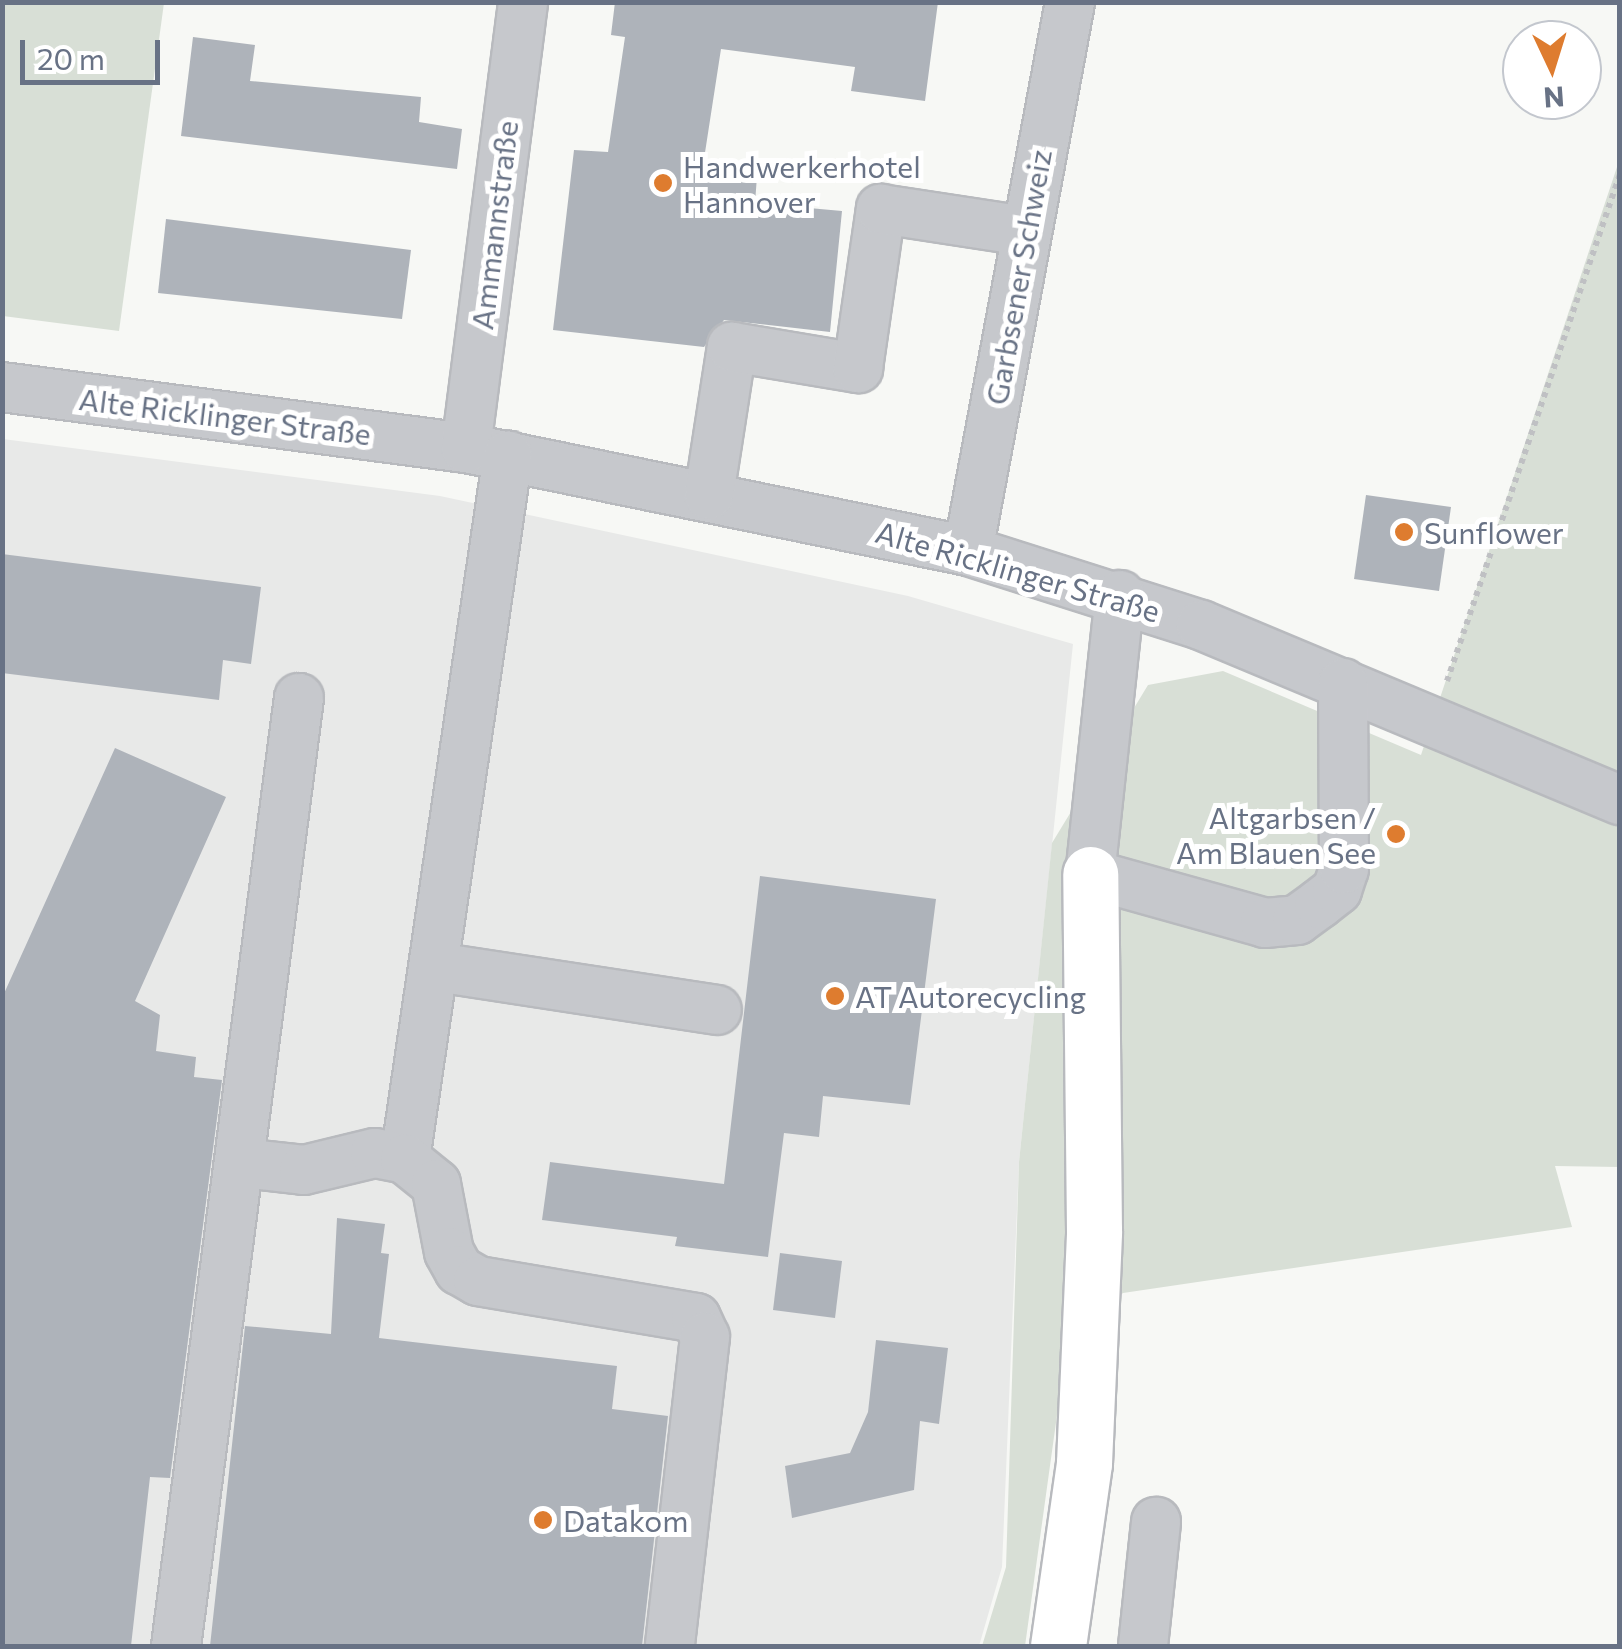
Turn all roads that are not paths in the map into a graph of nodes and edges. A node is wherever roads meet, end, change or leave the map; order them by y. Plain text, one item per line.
1 (523, 2) edge
2 (1070, 2) edge
3 (1024, 232) junction
4 (2, 387) edge
5 (487, 451) junction
6 (709, 495) junction
7 (968, 551) junction
8 (1120, 594) junction
9 (1344, 684) junction
10 (298, 698) dead end
11 (1620, 800) edge
12 (1090, 874) junction
13 (436, 967) junction
14 (717, 1010) dead end
15 (405, 1159) junction
16 (242, 1163) junction
17 (1156, 1522) dead end
18 (176, 1646) edge
19 (670, 1646) edge
20 (1058, 1646) edge
21 (1143, 1646) edge

1 - 5 street, Ammannstraße
2 - 3 street, Garbsener Schweiz
3 - 6 street
3 - 7 street, Garbsener Schweiz
4 - 5 street, Alte Ricklinger Straße
5 - 6 street, Alte Ricklinger Straße
5 - 13 street
6 - 7 street, Alte Ricklinger Straße
7 - 8 street, Alte Ricklinger Straße
8 - 9 street, Alte Ricklinger Straße
8 - 12 street
9 - 11 street, Alte Ricklinger Straße
9 - 12 street
10 - 16 street
12 - 20 highway
13 - 14 street
13 - 15 street
15 - 16 street
15 - 19 street
16 - 18 street
17 - 21 street

